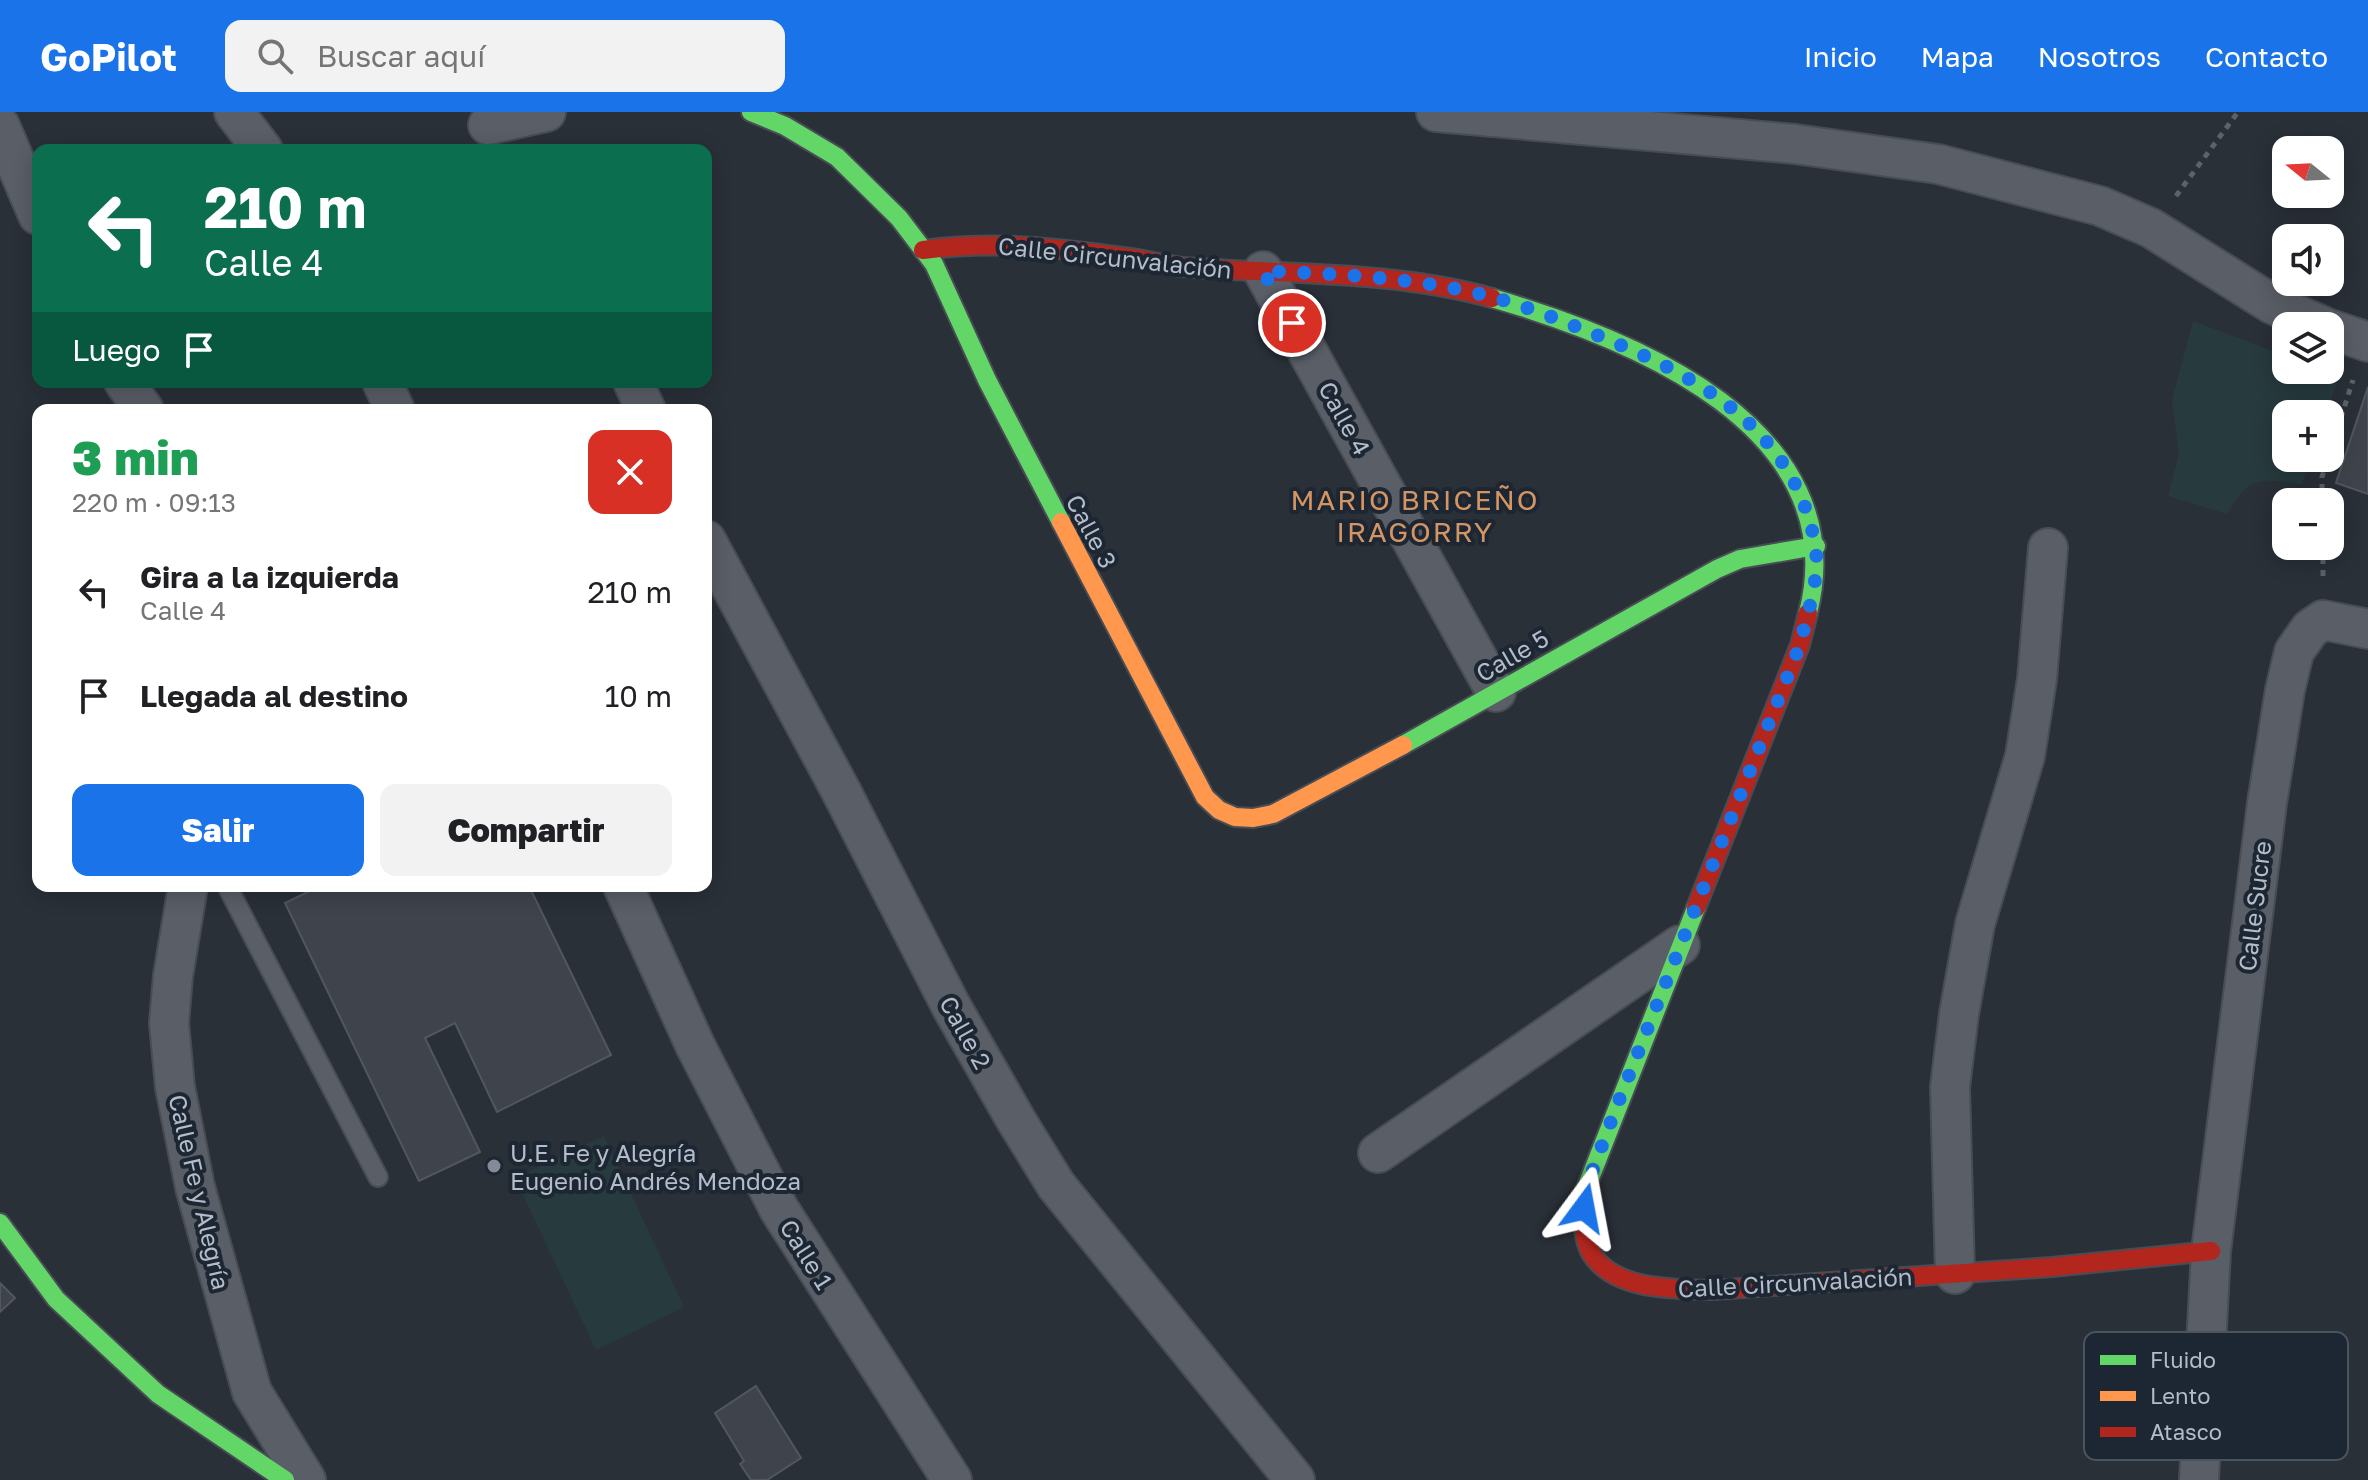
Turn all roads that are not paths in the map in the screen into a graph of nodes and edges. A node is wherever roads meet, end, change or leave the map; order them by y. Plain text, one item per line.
1 (234, 112) edge
2 (546, 112) edge
3 (751, 112) edge
4 (1436, 112) edge
5 (0, 126) edge
6 (492, 129) edge
7 (258, 144) edge
8 (32, 201) edge
9 (923, 250) junction
10 (1263, 271) junction
11 (2291, 312) edge
12 (2344, 334) edge
13 (2367, 342) edge
14 (1816, 546) junction
15 (2048, 548) dead end
16 (712, 551) edge
17 (2368, 629) edge
18 (1496, 692) junction
19 (1238, 819) joint
20 (230, 892) edge
21 (626, 892) edge
22 (186, 894) edge
23 (1680, 945) junction
24 (1378, 1153) dead end
25 (378, 1177) dead end
26 (0, 1223) edge
27 (2211, 1251) junction
28 (1955, 1274) junction
29 (2207, 1332) edge
30 (2200, 1460) edge
31 (285, 1480) edge
32 (306, 1480) edge
33 (952, 1480) edge
34 (1295, 1480) edge
35 (2199, 1480) edge

1 - 7 street
2 - 6 street
3 - 9 street
4 - 11 street
5 - 8 street
9 - 10 street, Calle Circunvalación
9 - 19 street, Calle 3
10 - 14 street, Calle Circunvalación
10 - 18 street, Calle 4
12 - 13 street
14 - 18 street, Calle 5
14 - 23 street, Calle Circunvalación
15 - 28 street
16 - 34 street, Calle 2
17 - 27 street, Calle Sucre
18 - 19 street, Calle 5
20 - 25 lane
21 - 33 street, Calle 1
22 - 32 street, Calle Fe y Alegría
23 - 24 street
23 - 28 street, Calle Circunvalación
26 - 31 street
27 - 28 street, Calle Circunvalación
27 - 29 street
30 - 35 street

